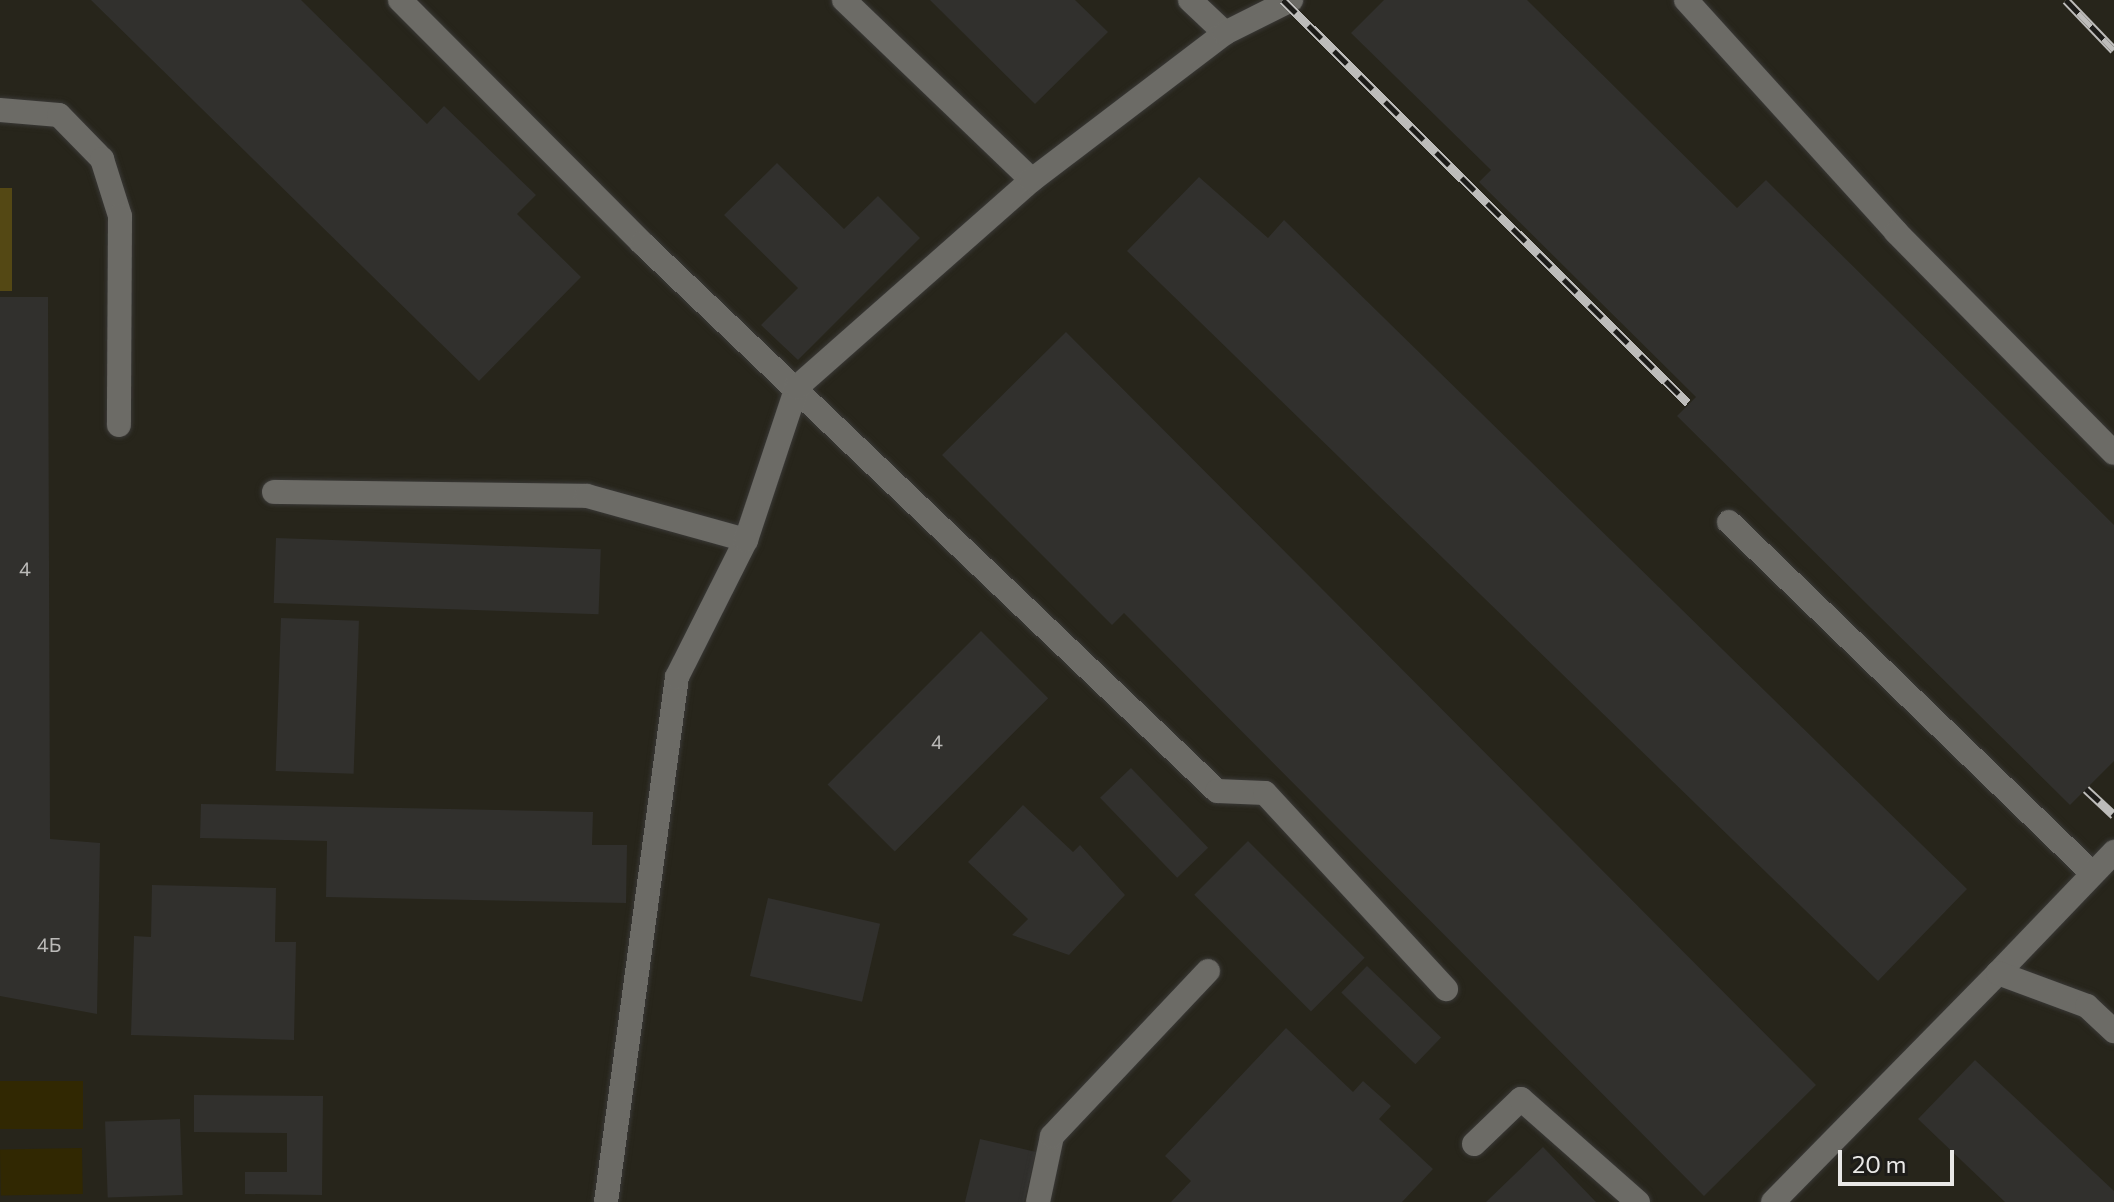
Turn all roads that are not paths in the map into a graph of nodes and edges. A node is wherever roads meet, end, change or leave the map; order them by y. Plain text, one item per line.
1 (400, 0) edge
2 (844, 0) edge
3 (1190, 0) edge
4 (1291, 0) edge
5 (1686, 0) edge
6 (1225, 33) junction
7 (0, 110) edge
8 (1032, 180) junction
9 (797, 387) junction
10 (119, 425) dead end
11 (2114, 453) edge
12 (274, 492) dead end
13 (1729, 522) dead end
14 (746, 540) junction
15 (2114, 852) edge
16 (2092, 873) junction
17 (1208, 971) dead end
18 (1998, 973) junction
19 (1446, 989) dead end
20 (2114, 1031) edge
21 (1474, 1144) dead end
22 (606, 1202) edge
23 (1038, 1202) edge
24 (1638, 1202) edge
25 (1773, 1202) edge

1 - 9 lane
2 - 8 lane
3 - 6 lane
4 - 6 lane
5 - 11 lane
6 - 8 lane
7 - 10 lane
8 - 9 lane
9 - 14 lane
9 - 19 lane
12 - 14 lane
13 - 16 lane
14 - 22 lane
15 - 16 lane
16 - 18 lane
17 - 23 lane
18 - 20 lane
18 - 25 lane
21 - 24 lane

